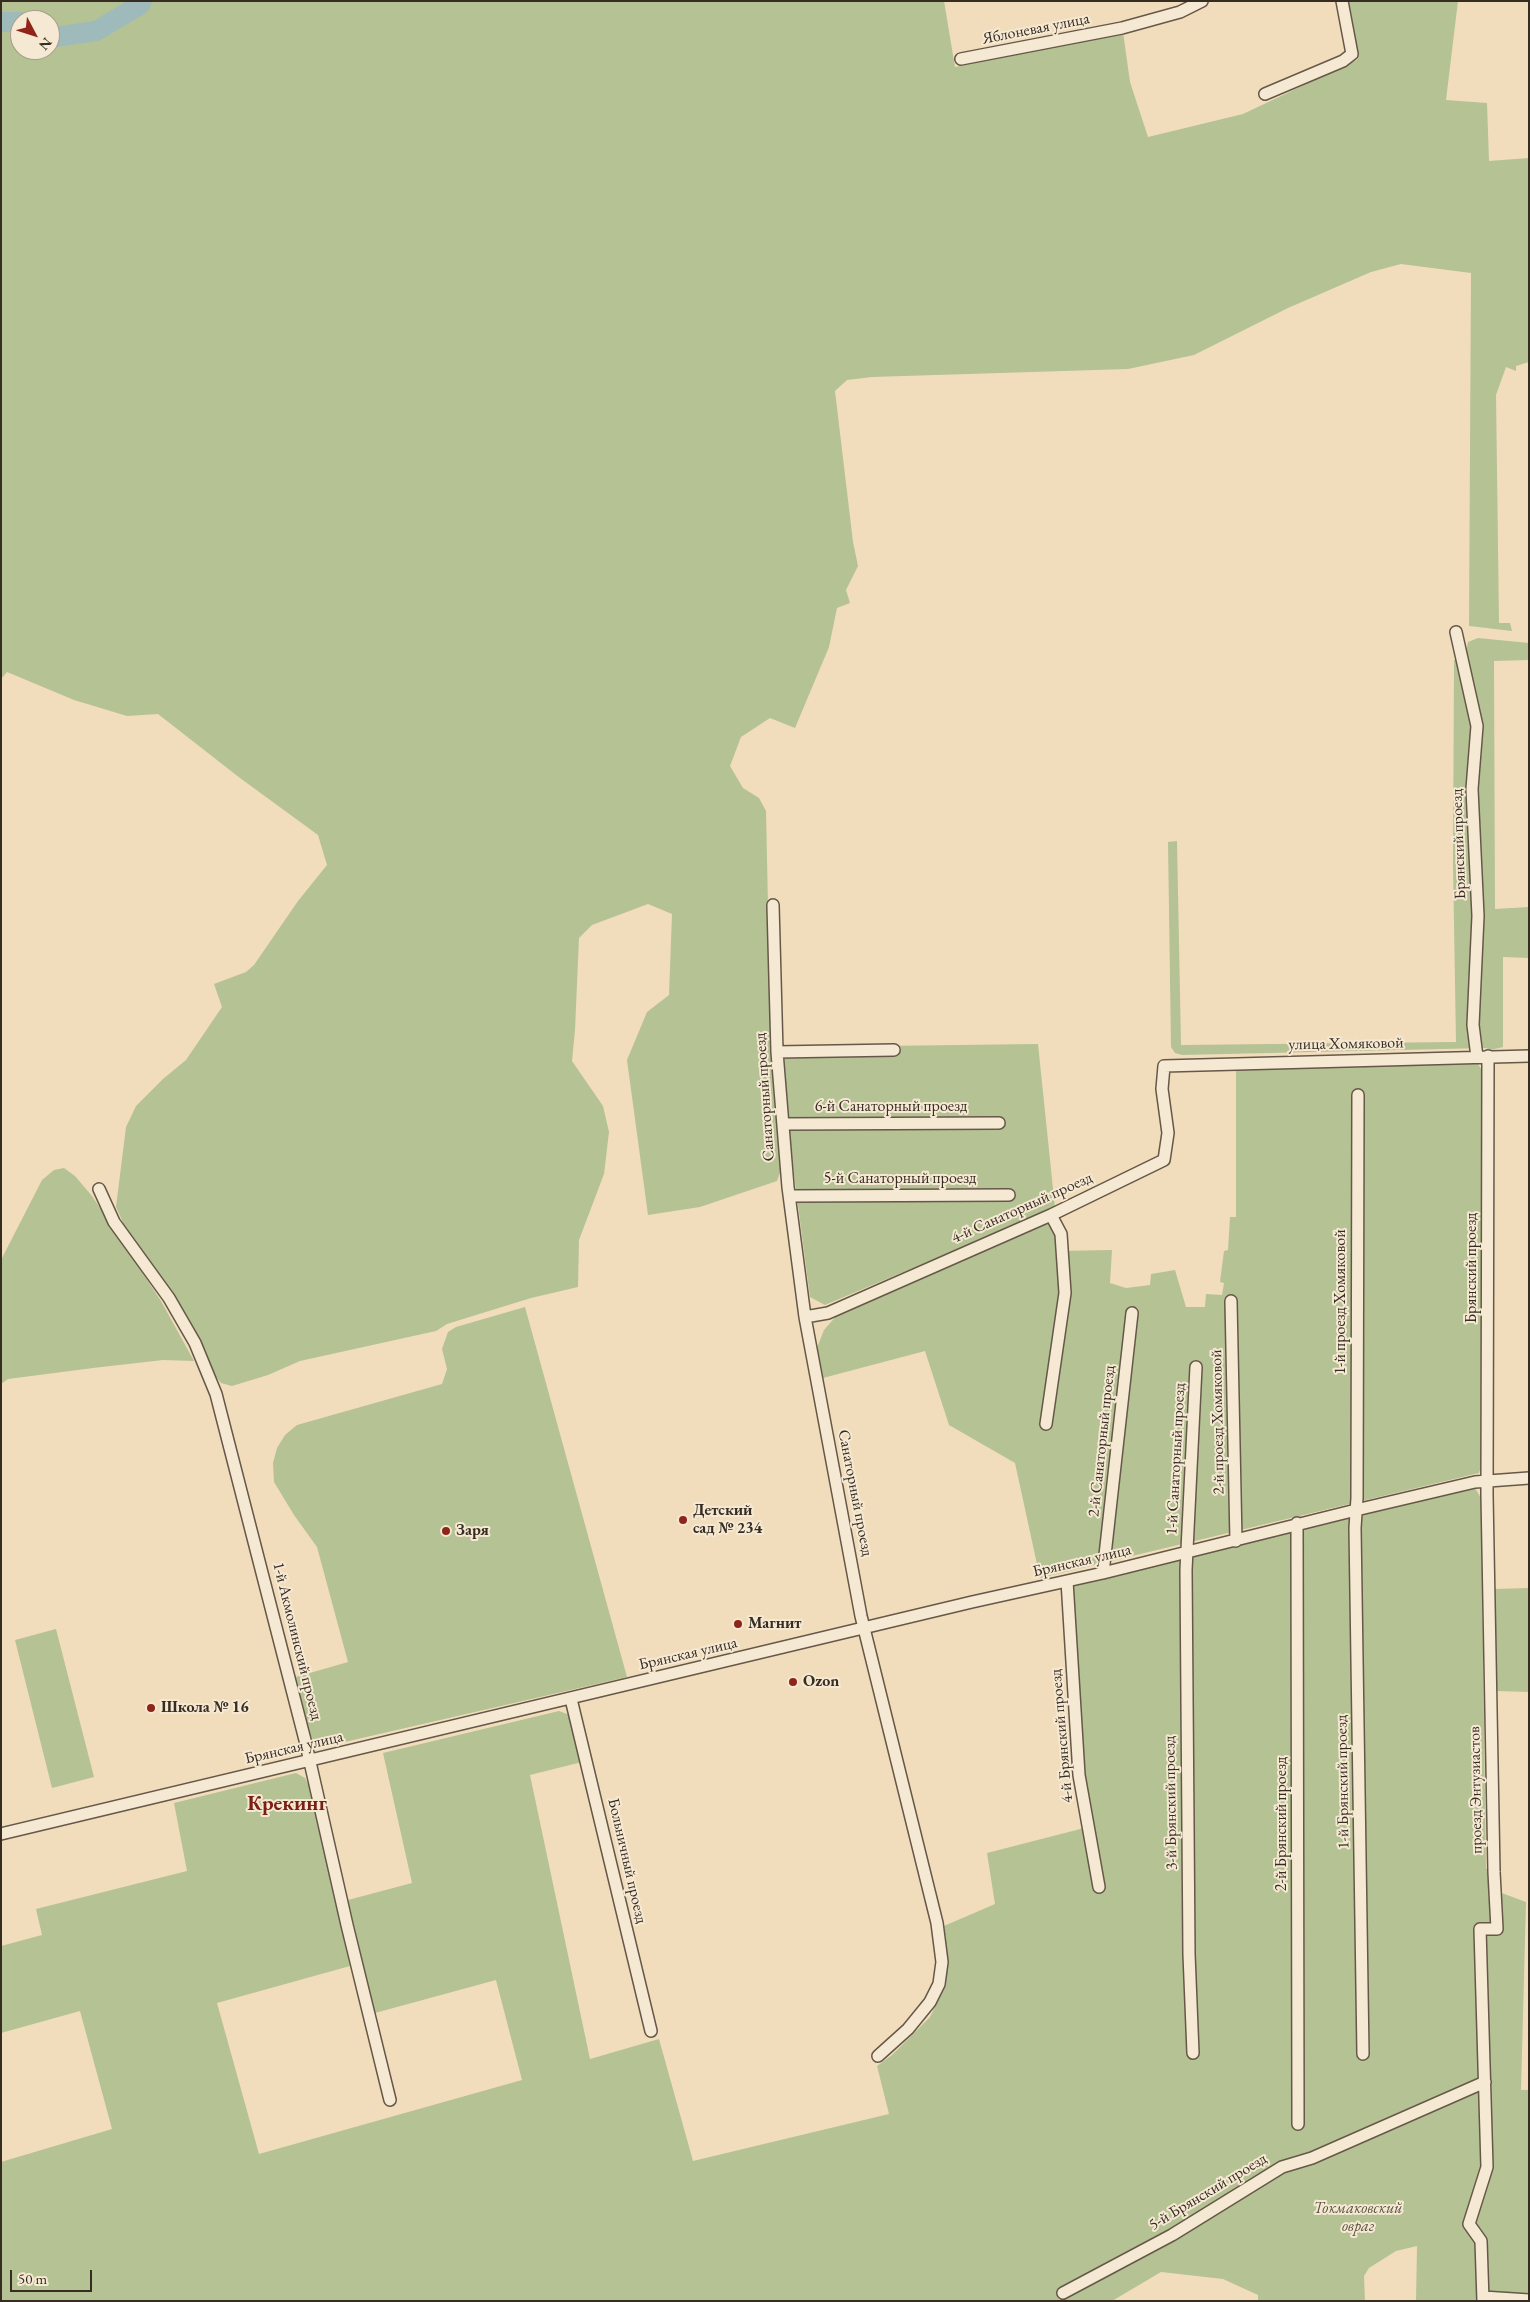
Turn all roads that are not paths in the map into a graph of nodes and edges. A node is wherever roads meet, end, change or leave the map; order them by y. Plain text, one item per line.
1 (1202, 1) edge
2 (1342, 1) edge
3 (961, 60) dead end
4 (1265, 94) dead end
5 (1456, 632) dead end
6 (773, 905) dead end
7 (894, 1050) dead end
8 (777, 1052) junction
9 (1529, 1056) edge
10 (1482, 1057) junction
11 (1164, 1066) joint
12 (1358, 1094) dead end
13 (999, 1123) dead end
14 (783, 1124) junction
15 (99, 1189) dead end
16 (1009, 1195) dead end
17 (791, 1196) junction
18 (1051, 1215) junction
19 (1232, 1302) dead end
20 (1132, 1313) dead end
21 (805, 1317) junction
22 (1196, 1367) dead end
23 (1046, 1424) dead end
24 (1529, 1478) edge
25 (1488, 1480) junction
26 (1356, 1510) junction
27 (1297, 1524) junction
28 (1236, 1541) junction
29 (1188, 1553) junction
30 (1103, 1573) junction
31 (1066, 1581) junction
32 (865, 1629) junction
33 (571, 1699) junction
34 (310, 1761) junction
35 (1, 1834) edge
36 (1099, 1887) dead end
37 (651, 2031) dead end
38 (1193, 2054) dead end
39 (1363, 2054) dead end
40 (878, 2056) dead end
41 (1485, 2082) junction
42 (390, 2100) dead end
43 (1298, 2124) dead end
44 (1063, 2293) dead end
45 (1483, 2299) edge
46 (1529, 2300) edge

1 - 3 street, Яблоневая улица
2 - 4 street
5 - 10 street, Брянский проезд
6 - 8 street, Санаторный проезд
7 - 8 street
8 - 14 street, Санаторный проезд
9 - 10 street, улица Хомяковой
10 - 11 street, улица Хомяковой
10 - 25 street, Брянский проезд
11 - 18 street, 4-й Санаторный проезд
12 - 26 street, 1-й проезд Хомяковой
13 - 14 street, 6-й Санаторный проезд
14 - 17 street, Санаторный проезд
15 - 34 street, 1-й Акмолинский проезд
16 - 17 street, 5-й Санаторный проезд
17 - 21 street, Санаторный проезд
18 - 21 street, 4-й Санаторный проезд
18 - 23 street
19 - 28 street, 2-й проезд Хомяковой
20 - 30 street, 2-й Санаторный проезд
21 - 32 street, Санаторный проезд
22 - 29 street, 1-й Санаторный проезд
24 - 25 street, Брянская улица
25 - 26 street, Брянская улица
25 - 41 street, проезд Энтузиастов
26 - 27 street, Брянская улица
26 - 39 street, 1-й Брянский проезд
27 - 28 street, Брянская улица
27 - 43 street, 2-й Брянский проезд
28 - 29 street, Брянская улица
29 - 30 street, Брянская улица
29 - 38 street, 3-й Брянский проезд
30 - 31 street, Брянская улица
31 - 32 street, Брянская улица
31 - 36 street, 4-й Брянский проезд
32 - 33 street, Брянская улица
32 - 40 street, Санаторный проезд
33 - 34 street, Брянская улица
33 - 37 street, Больничный проезд
34 - 35 street, Брянская улица
34 - 42 street, 1-й Акмолинский проезд
41 - 44 street, 5-й Брянский проезд
41 - 45 street
45 - 46 street

